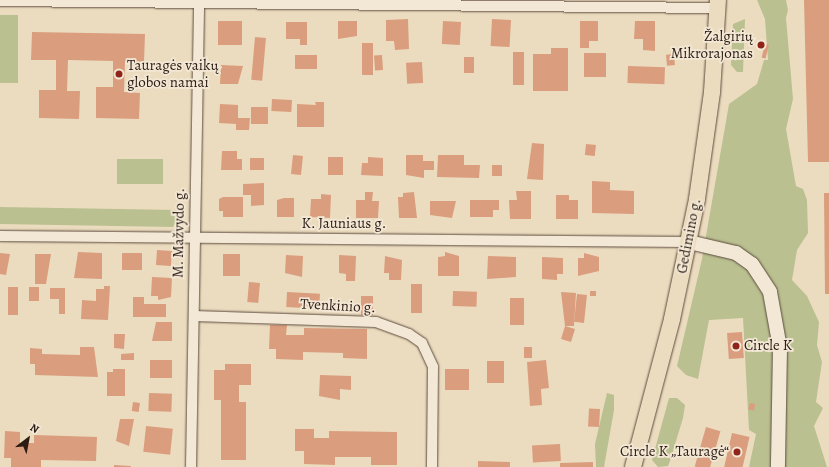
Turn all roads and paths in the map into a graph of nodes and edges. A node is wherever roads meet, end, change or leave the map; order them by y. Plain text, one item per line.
1 (0, 1) edge
2 (199, 2) edge
3 (718, 4) edge
4 (0, 236) edge
5 (193, 238) junction
6 (688, 242) junction
7 (194, 316) junction
8 (191, 467) edge
9 (432, 467) edge
10 (633, 467) edge
11 (778, 467) edge

1 - 2 street
2 - 3 street
2 - 5 street, M. Mažvydo g.
3 - 6 main road, Gedimino g.
4 - 5 street, K. Jauniaus g.
5 - 6 street, K. Jauniaus g.
5 - 7 street, M. Mažvydo g.
6 - 10 main road, Gedimino g.
6 - 11 main road
7 - 8 street, M. Mažvydo g.
7 - 9 street, Tvenkinio g.

